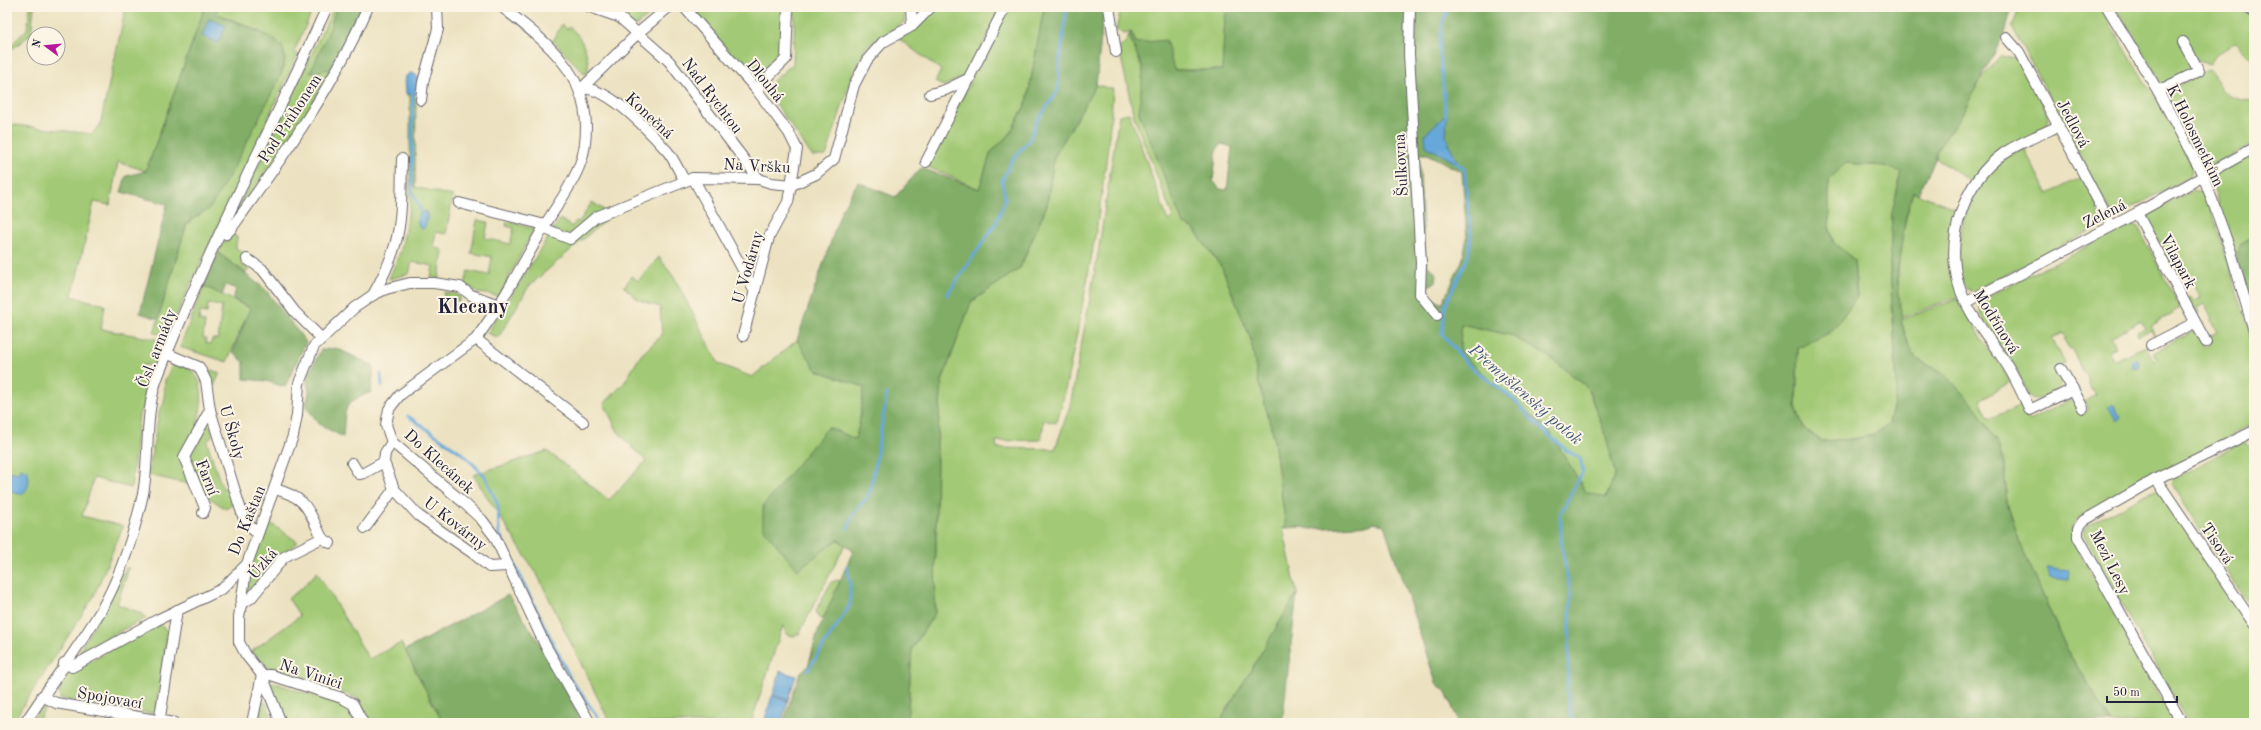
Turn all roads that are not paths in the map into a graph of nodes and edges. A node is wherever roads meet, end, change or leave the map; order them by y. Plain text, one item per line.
1 (327, 7) edge
2 (368, 7) edge
3 (437, 7) edge
4 (590, 7) edge
5 (669, 7) edge
6 (684, 7) edge
7 (788, 7) edge
8 (911, 7) edge
9 (931, 7) edge
10 (1004, 7) edge
11 (1109, 7) edge
12 (1410, 7) edge
13 (2107, 7) edge
14 (2247, 7) edge
15 (505, 8) edge
16 (2254, 12) edge
17 (912, 26) junction
18 (638, 33) junction
19 (2006, 37) dead end
20 (2183, 42) dead end
21 (1116, 52) dead end
22 (970, 78) junction
23 (581, 89) junction
24 (756, 89) junction
25 (2158, 91) junction
26 (930, 94) dead end
27 (421, 100) dead end
28 (2059, 126) junction
29 (2254, 148) edge
30 (402, 159) dead end
31 (926, 162) dead end
32 (2203, 175) junction
33 (759, 179) junction
34 (689, 180) junction
35 (792, 184) junction
36 (459, 203) dead end
37 (2137, 213) junction
38 (541, 225) junction
39 (2111, 225) junction
40 (221, 231) junction
41 (247, 259) dead end
42 (755, 292) junction
43 (373, 295) junction
44 (1967, 302) junction
45 (500, 305) junction
46 (1438, 315) dead end
47 (2194, 323) junction
48 (2254, 332) edge
49 (743, 336) dead end
50 (321, 338) junction
51 (476, 339) junction
52 (2206, 342) dead end
53 (2151, 345) dead end
54 (168, 354) junction
55 (2061, 369) dead end
56 (2072, 389) junction
57 (2083, 408) dead end
58 (210, 410) junction
59 (583, 422) dead end
60 (2252, 436) edge
61 (392, 442) junction
62 (352, 462) dead end
63 (384, 462) junction
64 (2156, 479) junction
65 (275, 489) junction
66 (394, 489) junction
67 (204, 513) dead end
68 (366, 528) dead end
69 (257, 534) junction
70 (247, 564) junction
71 (508, 566) junction
72 (240, 605) junction
73 (177, 610) junction
74 (2254, 624) edge
75 (64, 663) junction
76 (262, 675) junction
77 (42, 696) junction
78 (160, 722) edge
79 (24, 723) edge
80 (174, 723) edge
81 (252, 723) edge
82 (281, 723) edge
83 (363, 723) edge
84 (590, 723) edge
85 (2182, 723) edge

1 - 40 street, Čsl. armády
2 - 40 street, Pod Průhonem
3 - 27 street
4 - 18 street, Nad Rychtou
5 - 18 street
6 - 24 street, Dlouhá
7 - 24 street
8 - 17 street
9 - 17 street, Na Vršku
10 - 22 street
11 - 21 street
12 - 46 street, Šulkovna
13 - 25 street, K Holosmetkům
14 - 16 street
15 - 23 street, Do Klecánek
17 - 35 street, Na Vršku
18 - 23 street
18 - 33 street, Nad Rychtou
19 - 28 street, Jedlová
20 - 25 street
22 - 26 street
22 - 31 street
23 - 34 street, Konečná
23 - 38 street, Do Klecánek
24 - 35 street, Dlouhá
25 - 32 street, K Holosmetkům
28 - 39 street, Jedlová
28 - 44 street, Modřínová
29 - 32 street, Zelená
30 - 43 street
32 - 37 street, Zelená
32 - 48 street, K Holosmetkům
33 - 34 street, Na Vršku
33 - 35 street, Na Vršku
34 - 38 street, Na Vršku
34 - 42 street, Konečná
35 - 42 street, U Vodárny
36 - 38 street
37 - 39 street, Zelená
37 - 47 street, Vilapark
38 - 45 street, Do Klecánek
39 - 44 street, Zelená
40 - 54 street, Čsl. armády
41 - 50 street
42 - 49 street, U Vodárny
43 - 45 street
43 - 50 street
44 - 56 street, Modřínová
45 - 51 street, Do Klecánek
47 - 52 street, Vilapark
47 - 53 street
50 - 65 street, Do Kaštan
51 - 59 street
51 - 61 street, Do Klecánek
54 - 58 street, U Školy
54 - 75 street, Čsl. armády
55 - 56 street
56 - 57 street
58 - 67 street, Farní
58 - 69 street, U Školy
60 - 64 street, Mezi Lesy
61 - 63 street
61 - 71 street, Do Klecánek
62 - 63 street
63 - 66 street, U Kovárny
64 - 74 street, Tisová
64 - 85 street, Mezi Lesy
65 - 69 street, Do Kaštan
65 - 72 street, Úzká
66 - 68 street
66 - 71 street, U Kovárny
69 - 70 street, Do Kaštan
70 - 72 street
70 - 73 street, Do Kaštan
71 - 84 street, Do Klecánek
72 - 76 street
73 - 75 street, Do Kaštan
73 - 78 street
75 - 77 street, Čsl. armády
76 - 81 street
76 - 82 street
76 - 83 street, Na Vinici
77 - 78 street, Spojovací
77 - 79 street, Čsl. armády
78 - 80 street, Spojovací

